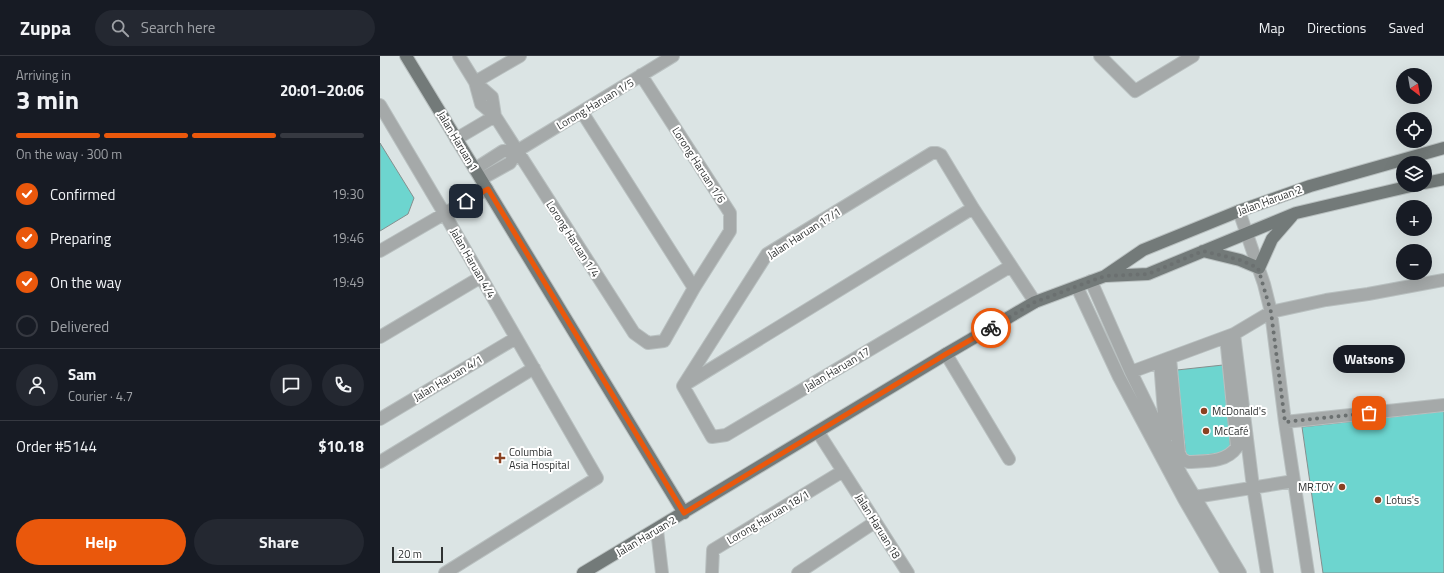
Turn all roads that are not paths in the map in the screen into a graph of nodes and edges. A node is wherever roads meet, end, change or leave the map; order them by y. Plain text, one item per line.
1 (406, 56) edge
2 (459, 56) edge
3 (520, 56) edge
4 (673, 56) edge
5 (1100, 56) edge
6 (1193, 56) edge
7 (641, 75) junction
8 (475, 82) junction
9 (380, 105) edge
10 (582, 112) junction
11 (495, 116) junction
12 (456, 138) junction
13 (1444, 148) edge
14 (517, 151) junction
15 (475, 169) junction
16 (1444, 179) edge
17 (1432, 182) edge
18 (484, 184) junction
19 (1396, 189) edge
20 (973, 208) junction
21 (1239, 211) junction
22 (1296, 212) junction
23 (444, 213) junction
24 (1246, 233) junction
25 (380, 251) edge
26 (1203, 251) junction
27 (1011, 266) junction
28 (1258, 268) junction
29 (1105, 276) junction
30 (481, 277) junction
31 (1444, 280) edge
32 (1091, 281) junction
33 (1077, 287) junction
34 (694, 288) junction
35 (1035, 302) junction
36 (1271, 312) junction
37 (1230, 336) junction
38 (380, 337) edge
39 (516, 338) junction
40 (664, 341) joint
41 (946, 354) junction
42 (1165, 360) junction
43 (534, 368) junction
44 (1131, 372) junction
45 (683, 386) junction
46 (1444, 405) edge
47 (380, 419) edge
48 (1285, 422) junction
49 (818, 432) junction
50 (1167, 445) junction
51 (1009, 459) dead end
52 (380, 462) edge
53 (846, 475) junction
54 (1294, 480) junction
55 (1253, 487) junction
56 (1195, 497) junction
57 (684, 513) junction
58 (876, 522) junction
59 (657, 530) junction
60 (446, 573) edge
61 (583, 573) edge
62 (662, 573) edge
63 (712, 573) edge
64 (798, 573) edge
65 (908, 573) edge
66 (1228, 573) edge
67 (1240, 573) edge
68 (1267, 573) edge
69 (1308, 573) edge

1 - 12 main road, Jalan Haruan 1
2 - 8 street, Lorong Haruan 1/4
3 - 8 street
4 - 7 street, Lorong Haruan 1/5
5 - 6 street
7 - 10 street, Lorong Haruan 1/5
7 - 34 street, Lorong Haruan 1/6
8 - 11 street, Lorong Haruan 1/4
9 - 23 street, Jalan Haruan 4/4
10 - 14 street, Lorong Haruan 1/5
10 - 34 street
11 - 12 street
11 - 14 street, Lorong Haruan 1/4
12 - 15 main road, Jalan Haruan 1
13 - 21 main road, Jalan Haruan 2
14 - 15 street, Lorong Haruan 1/5
14 - 18 street, Lorong Haruan 1/5
14 - 40 street, Lorong Haruan 1/4
15 - 18 main road, Jalan Haruan 1
16 - 17 main road
18 - 23 street, Lorong Haruan 1/5
18 - 57 main road, Jalan Haruan 1
19 - 22 main road, Jalan Haruan 2
20 - 27 street
20 - 45 street
20 - 45 street, Jalan Haruan 17/1
21 - 24 street
21 - 29 main road, Jalan Haruan 2
22 - 24 main road, Jalan Haruan 2
22 - 28 main road
23 - 25 street, Lorong Haruan 1/5
23 - 30 street, Jalan Haruan 4/4
24 - 26 main road, Jalan Haruan 2
24 - 28 street
26 - 28 main road
26 - 29 main road, Jalan Haruan 2
27 - 35 street
27 - 45 street, Jalan Haruan 17
28 - 36 street
29 - 32 main road, Jalan Haruan 2
30 - 38 street
30 - 39 street, Jalan Haruan 4/4
31 - 36 street
32 - 33 main road, Jalan Haruan 2
32 - 44 street
33 - 35 main road, Jalan Haruan 2
33 - 66 street
34 - 40 street, Lorong Haruan 1/6
35 - 41 main road, Jalan Haruan 2
36 - 37 street
36 - 48 street
37 - 42 street
37 - 42 street
37 - 55 street
39 - 43 street, Jalan Haruan 4/4
39 - 47 street, Jalan Haruan 4/1
41 - 49 main road, Jalan Haruan 2
41 - 51 street
42 - 44 street
42 - 50 street
43 - 52 street
43 - 60 street, Jalan Haruan 4/4
44 - 50 street
46 - 48 street
48 - 54 street
49 - 53 street, Jalan Haruan 18
49 - 57 main road, Jalan Haruan 2
50 - 56 street
53 - 58 street, Jalan Haruan 18
53 - 63 street, Lorong Haruan 18/1
54 - 55 street
54 - 69 street
55 - 56 street
55 - 68 street
56 - 67 street
57 - 59 main road, Jalan Haruan 2
58 - 64 street
58 - 65 street, Jalan Haruan 18
59 - 61 main road, Jalan Haruan 2
59 - 62 street

